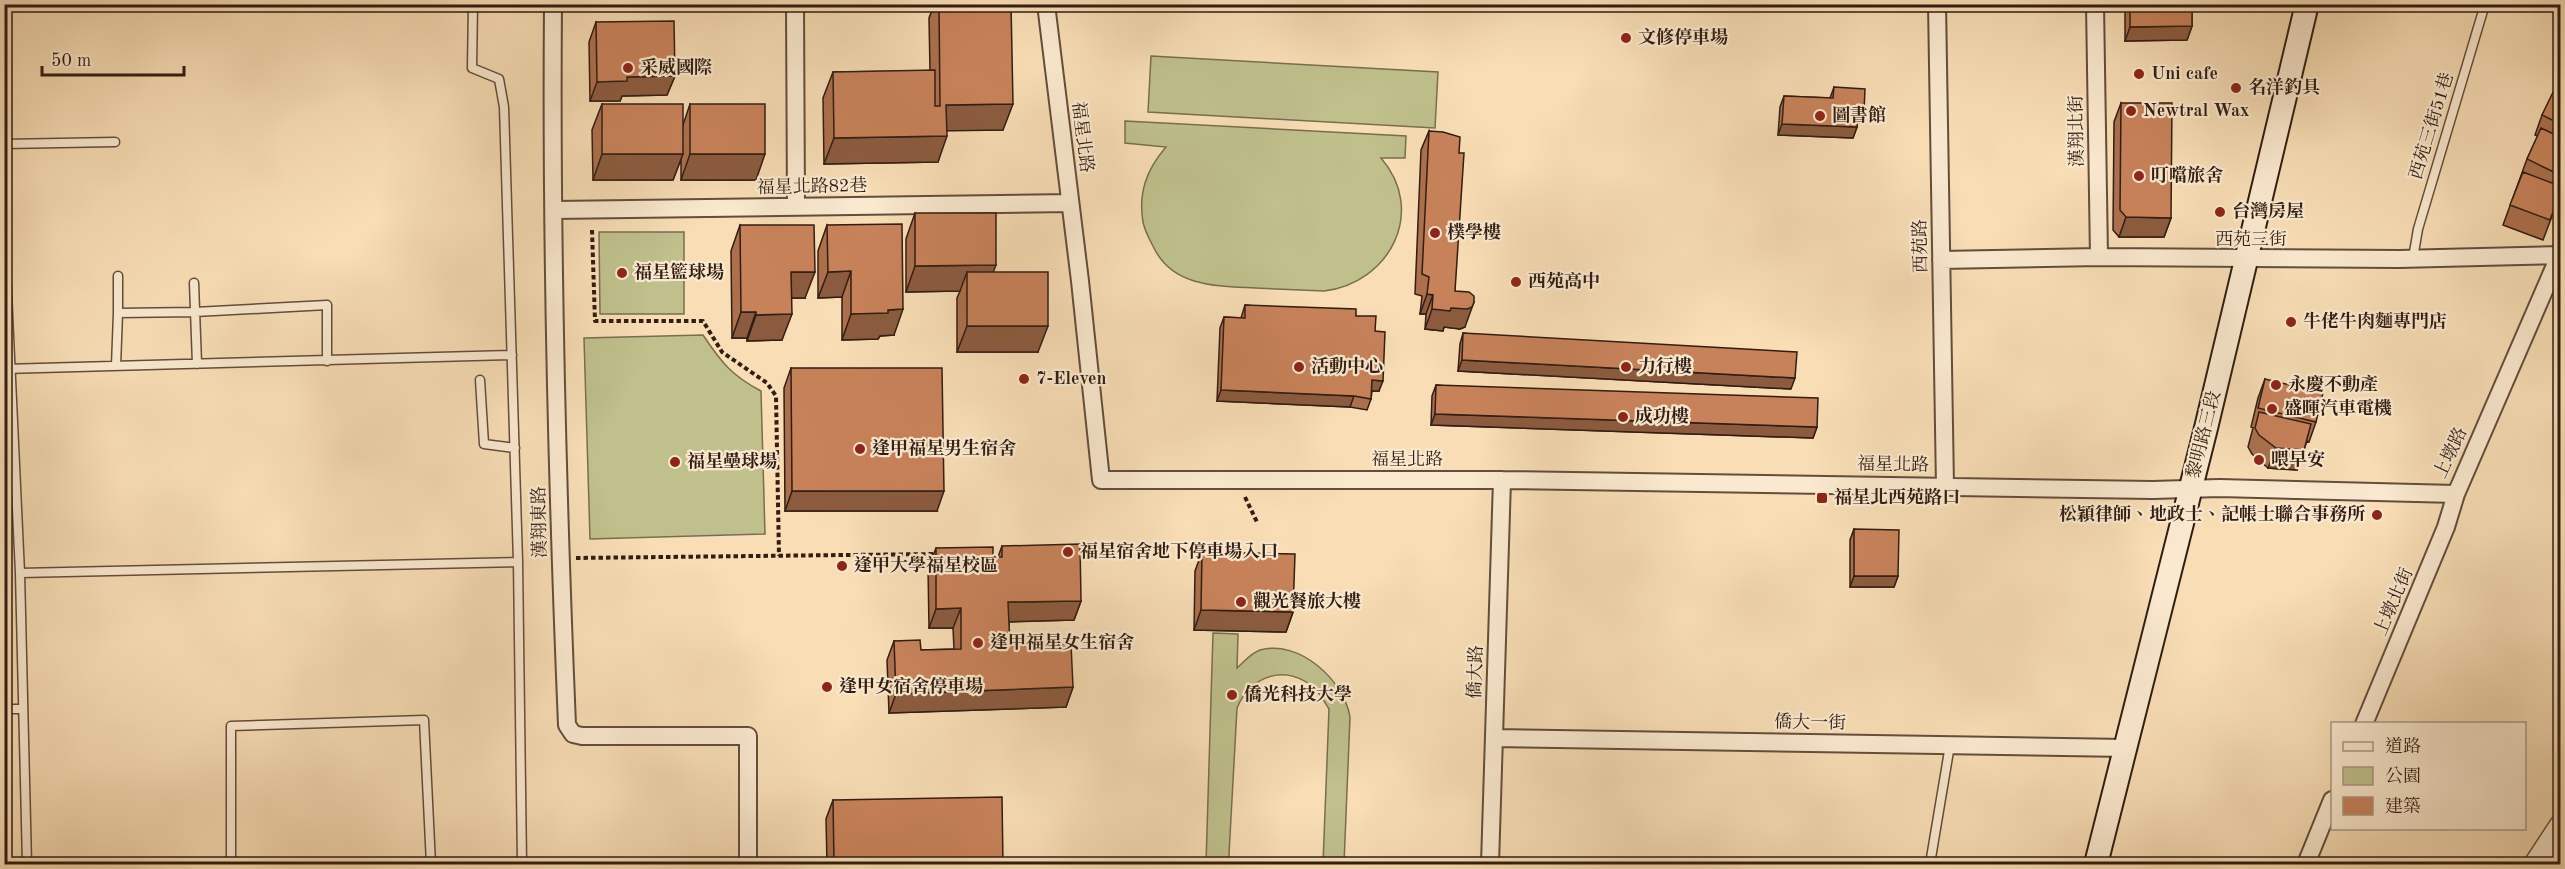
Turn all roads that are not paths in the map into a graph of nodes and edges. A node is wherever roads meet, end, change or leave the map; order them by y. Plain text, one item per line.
1 (473, 4) edge
2 (553, 4) edge
3 (795, 4) edge
4 (1046, 4) edge
5 (1936, 4) edge
6 (2095, 4) edge
7 (2307, 4) edge
8 (2485, 4) edge
9 (115, 142) dead end
10 (4, 144) edge
11 (1070, 203) junction
12 (796, 206) junction
13 (554, 210) junction
14 (4, 228) edge
15 (2560, 255) edge
16 (2099, 257) junction
17 (2413, 258) junction
18 (2247, 259) junction
19 (1941, 260) junction
20 (117, 276) dead end
21 (194, 283) dead end
22 (195, 312) junction
23 (118, 313) junction
24 (512, 356) junction
25 (327, 360) junction
26 (197, 364) junction
27 (116, 366) junction
28 (8, 369) edge
29 (480, 380) dead end
30 (515, 448) junction
31 (1502, 480) junction
32 (1945, 486) junction
33 (2191, 488) junction
34 (2456, 494) junction
35 (518, 562) junction
36 (20, 573) junction
37 (4, 709) edge
38 (23, 709) junction
39 (2364, 722) edge
40 (1494, 738) junction
41 (1950, 745) junction
42 (2126, 748) junction
43 (2331, 802) edge
44 (2560, 826) edge
45 (27, 864) edge
46 (231, 864) edge
47 (431, 864) edge
48 (522, 864) edge
49 (748, 864) edge
50 (1490, 864) edge
51 (1930, 864) edge
52 (2096, 864) edge
53 (2306, 864) edge
54 (2535, 864) edge

1 - 24 lane
2 - 13 street, 漢翔東路
3 - 12 street
4 - 11 street, 福星北路
5 - 19 street, 西苑路
6 - 16 street, 漢翔北街
7 - 18 main road, 黎明路三段
8 - 17 lane, 西苑三街51巷
9 - 10 lane
11 - 12 street, 福星北路82巷
11 - 31 street, 福星北路
12 - 13 street, 福星北路82巷
13 - 49 street, 漢翔東路
14 - 28 lane
15 - 17 street, 西苑三街
15 - 34 street, 上墩路
16 - 18 street, 西苑三街
16 - 19 street, 西苑三街
17 - 18 street, 西苑三街
18 - 33 main road, 黎明路三段
19 - 32 street, 西苑路
20 - 23 lane
21 - 22 lane
22 - 23 lane
22 - 25 lane
22 - 26 lane
23 - 27 lane
24 - 25 lane
24 - 30 lane
25 - 26 lane
26 - 27 lane
27 - 28 lane
28 - 36 lane
29 - 30 lane
30 - 35 lane
31 - 32 street, 福星北路
31 - 40 street, 僑大路
32 - 33 street, 福星北路
33 - 34 street, 上墩路
33 - 42 main road, 黎明路三段
34 - 39 street, 上墩北街
35 - 36 lane
35 - 48 lane
36 - 38 lane
37 - 38 lane
38 - 45 lane
40 - 41 street, 僑大一街
40 - 50 street, 僑大路
41 - 42 street, 僑大一街
41 - 51 lane
42 - 52 main road, 黎明路三段
43 - 53 street
44 - 54 street
46 - 47 lane

